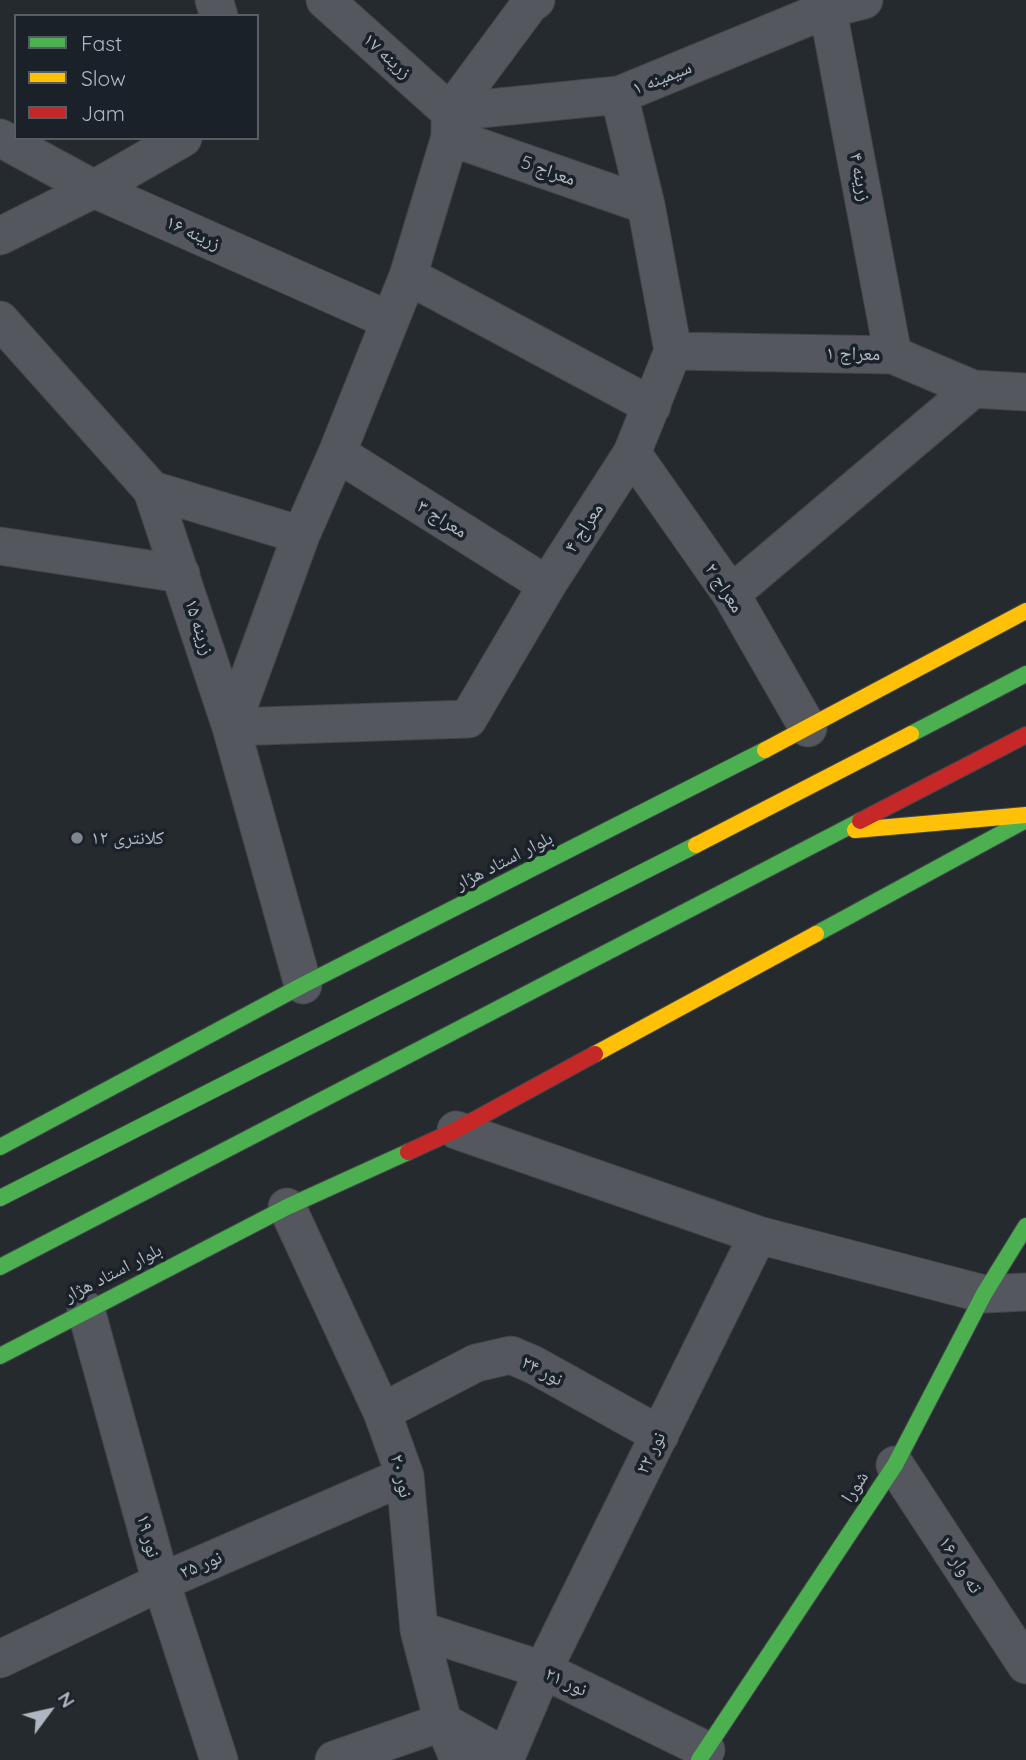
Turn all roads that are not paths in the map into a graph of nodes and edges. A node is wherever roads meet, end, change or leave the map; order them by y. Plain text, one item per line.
1 (325, 0) edge
2 (864, 0) edge
3 (531, 1) edge
4 (827, 5) edge
5 (619, 95) junction
6 (450, 125) junction
7 (0, 138) edge
8 (180, 140) edge
9 (94, 189) junction
10 (646, 205) junction
11 (0, 236) edge
12 (408, 276) junction
13 (0, 320) edge
14 (389, 320) junction
15 (673, 351) junction
16 (893, 355) junction
17 (973, 389) junction
18 (1026, 392) edge
19 (652, 406) junction
20 (337, 453) junction
21 (632, 453) junction
22 (152, 490) junction
23 (301, 535) junction
24 (0, 546) edge
25 (181, 574) junction
26 (547, 585) junction
27 (731, 594) junction
28 (1026, 611) edge
29 (1026, 674) edge
30 (231, 727) junction
31 (808, 728) junction
32 (1026, 735) edge
33 (1026, 815) edge
34 (1026, 820) edge
35 (836, 832) junction
36 (303, 985) junction
37 (456, 1130) junction
38 (0, 1147) edge
39 (0, 1198) edge
40 (287, 1208) junction
41 (1026, 1226) edge
42 (758, 1235) junction
43 (0, 1267) edge
44 (1026, 1293) edge
45 (984, 1294) junction
46 (86, 1310) junction
47 (0, 1356) edge
48 (382, 1412) junction
49 (660, 1435) junction
50 (895, 1465) junction
51 (405, 1476) junction
52 (161, 1582) junction
53 (419, 1630) junction
54 (0, 1659) edge
55 (1026, 1665) edge
56 (543, 1670) junction
57 (443, 1722) junction
58 (702, 1755) edge
59 (219, 1760) edge
60 (334, 1760) edge
61 (459, 1760) edge

1 - 6 street, زرینه ۱۷
2 - 4 street, سیمینه ۱
3 - 6 street
4 - 5 street, سیمینه ۱
4 - 16 street, زرینه ۴
5 - 6 street, سیمینه ۱
5 - 10 street
6 - 10 street, معراج 5
6 - 12 street
7 - 9 street, زرینه ۱۶
8 - 9 street
9 - 11 street
9 - 14 street, زرینه ۱۶
10 - 15 street
12 - 14 street
12 - 19 street
13 - 22 street, زرینه ۱۵
14 - 20 street
15 - 16 street, معراج ۱
15 - 19 street, معراج ۴
16 - 17 street, معراج ۱
17 - 18 street, معراج ۱
17 - 27 street
19 - 21 street, معراج ۴
20 - 23 street
20 - 26 street, معراج ۳
21 - 26 street, معراج ۴
21 - 27 street, معراج ۲
22 - 23 street
22 - 25 street, زرینه ۱۵
23 - 30 street
24 - 25 street
25 - 30 street, زرینه ۱۵
26 - 30 street, معراج ۴
27 - 31 street, معراج ۲
28 - 31 main road, بلوار استاد هژار
29 - 39 main road
30 - 36 street, زرینه ۱۵
31 - 36 main road, بلوار استاد هژار
32 - 35 main road
33 - 35 main road
34 - 37 main road, بلوار استاد هژار
35 - 43 main road
36 - 38 main road, بلوار استاد هژار
37 - 40 main road, بلوار استاد هژار
37 - 42 street
40 - 46 main road, بلوار استاد هژار
40 - 48 street, نور ۲۰
41 - 45 main road, شورا
42 - 45 street
42 - 49 street, نور ۲۲
44 - 45 street
45 - 50 main road, شورا
46 - 47 main road, بلوار استاد هژار
46 - 52 street, نور ۱۹
48 - 49 street, نور ۲۴
48 - 51 street, نور ۲۰
49 - 56 street, نور ۲۲
50 - 55 street, ته وار ۱۶
50 - 58 main road, شورا
51 - 52 street, نور ۲۵
51 - 53 street, نور ۲۰
52 - 54 street, نور ۲۵
52 - 59 street, نور ۱۹
53 - 56 street, نور ۲۱
53 - 57 street, نور ۲۰
56 - 57 street, نور ۲۲
56 - 58 street, نور ۲۱
57 - 60 street
57 - 61 street, نور ۲۰

